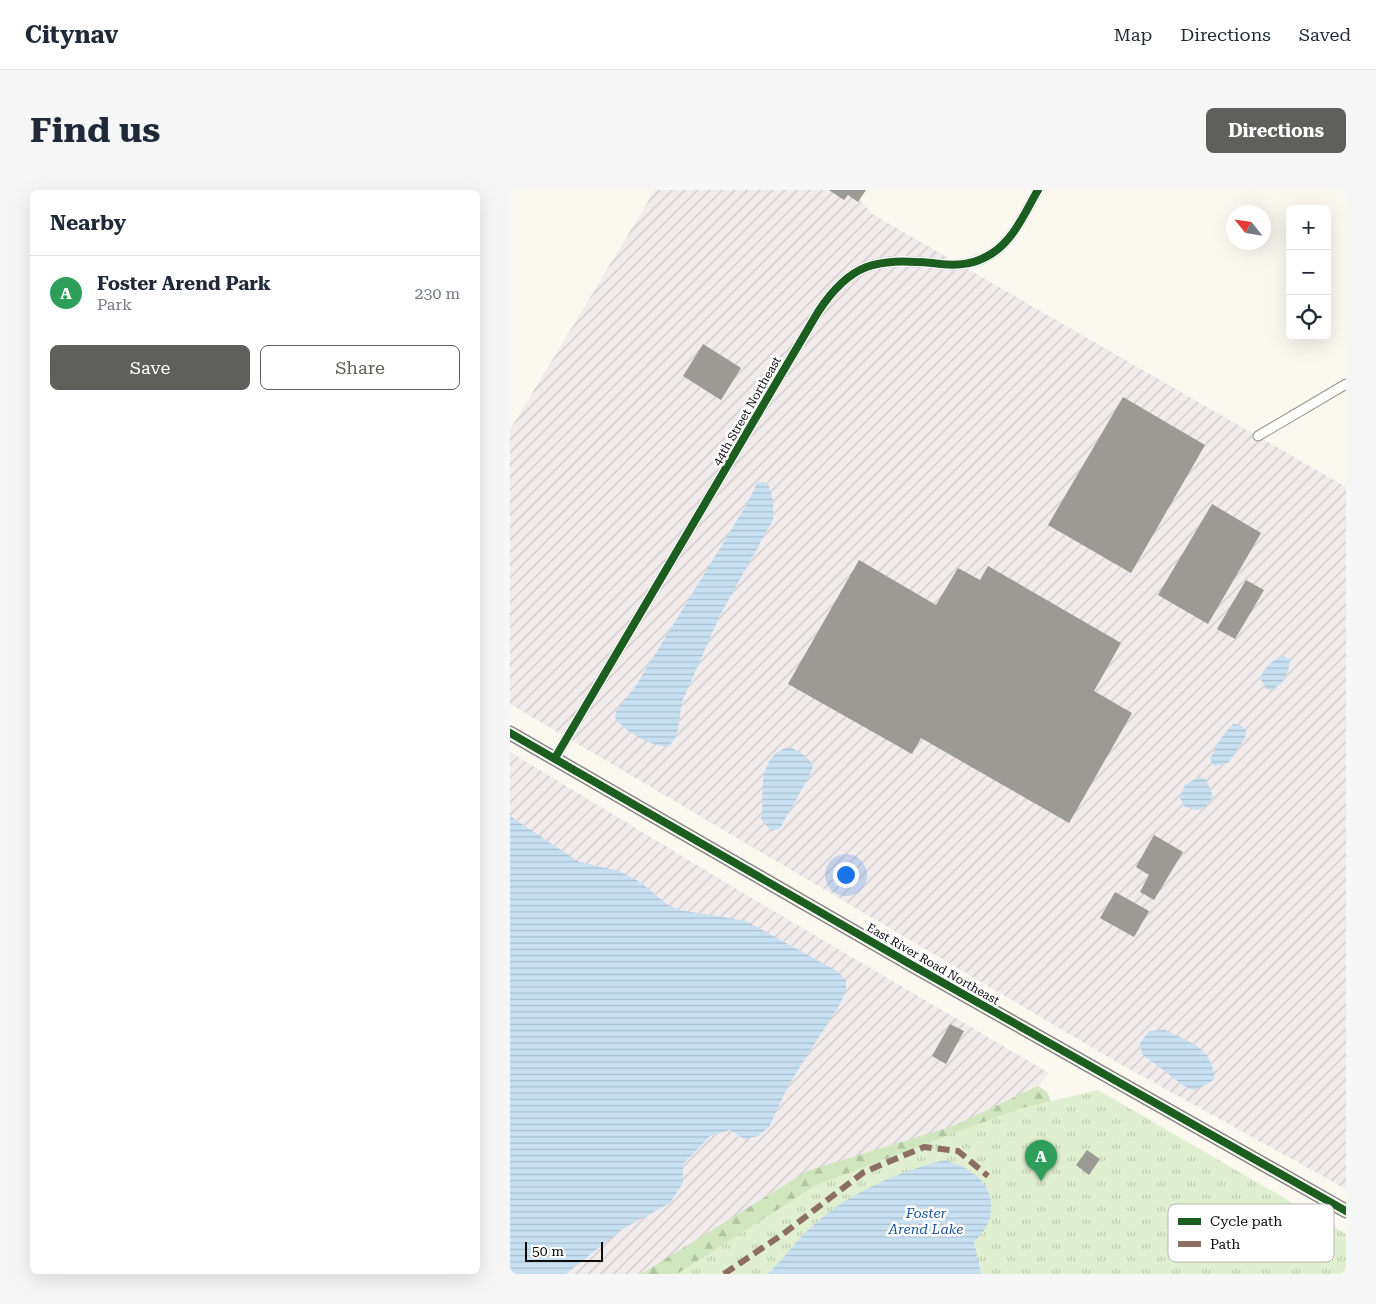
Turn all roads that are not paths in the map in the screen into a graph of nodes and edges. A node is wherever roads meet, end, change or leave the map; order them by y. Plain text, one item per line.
1 (1038, 190) edge
2 (1346, 384) edge
3 (1258, 436) dead end
4 (510, 733) edge
5 (555, 758) junction
6 (1334, 1204) edge
7 (1334, 1204) edge
8 (1346, 1211) edge

1 - 5 street, 44th Street Northeast
2 - 3 street
4 - 5 street, East River Road Northeast
5 - 7 street, East River Road Northeast
6 - 8 street, East River Road Northeast

